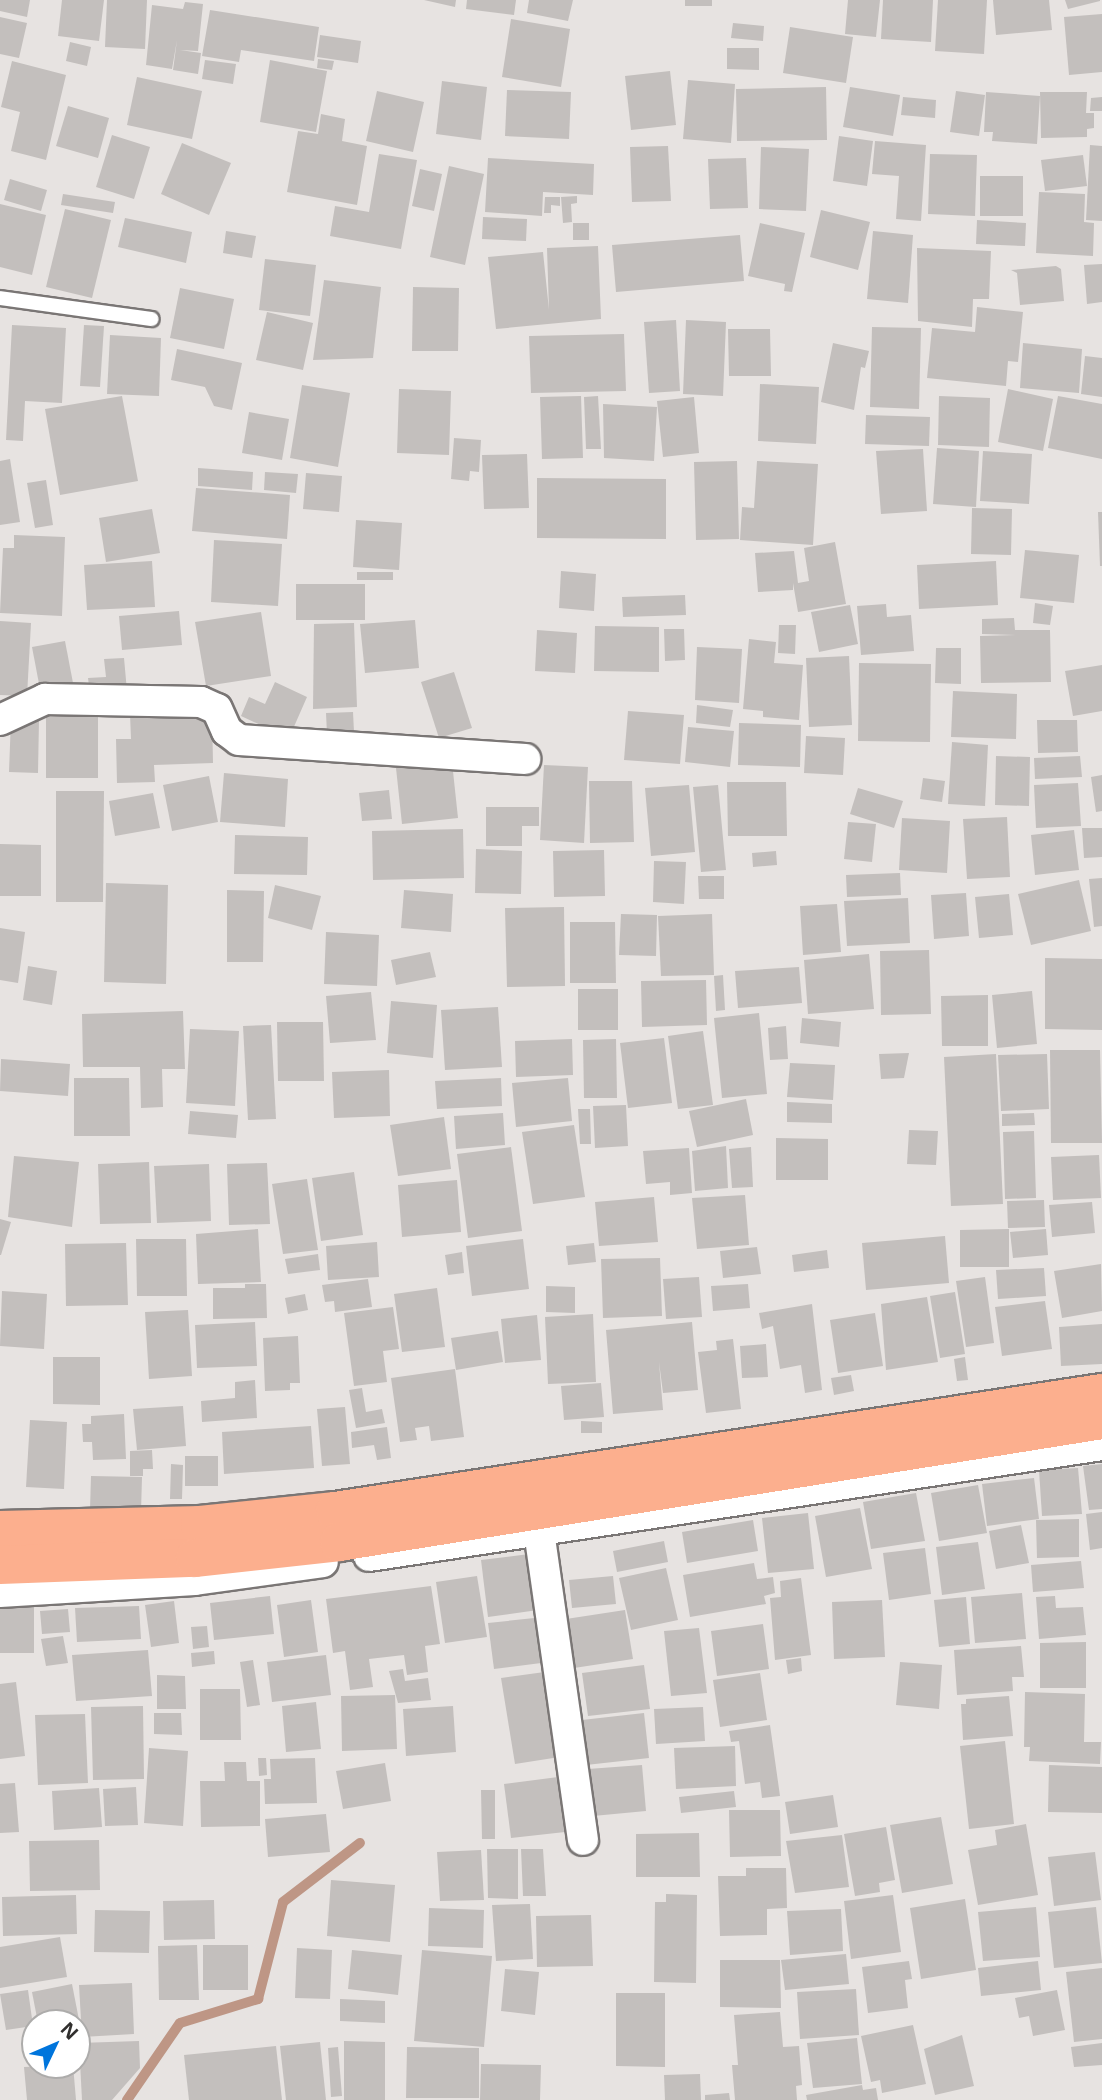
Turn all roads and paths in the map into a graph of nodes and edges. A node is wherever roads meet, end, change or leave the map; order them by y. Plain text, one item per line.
1 (0, 298) edge
2 (152, 320) dead end
3 (0, 720) edge
4 (525, 759) dead end
5 (1102, 1393) edge
6 (1102, 1420) edge
7 (1102, 1445) edge
8 (0, 1530) edge
9 (539, 1531) junction
10 (0, 1565) edge
11 (0, 1592) edge
12 (583, 1840) dead end

1 - 2 lane
3 - 4 street
5 - 8 highway
6 - 10 highway
7 - 9 street
9 - 11 street
9 - 12 street

